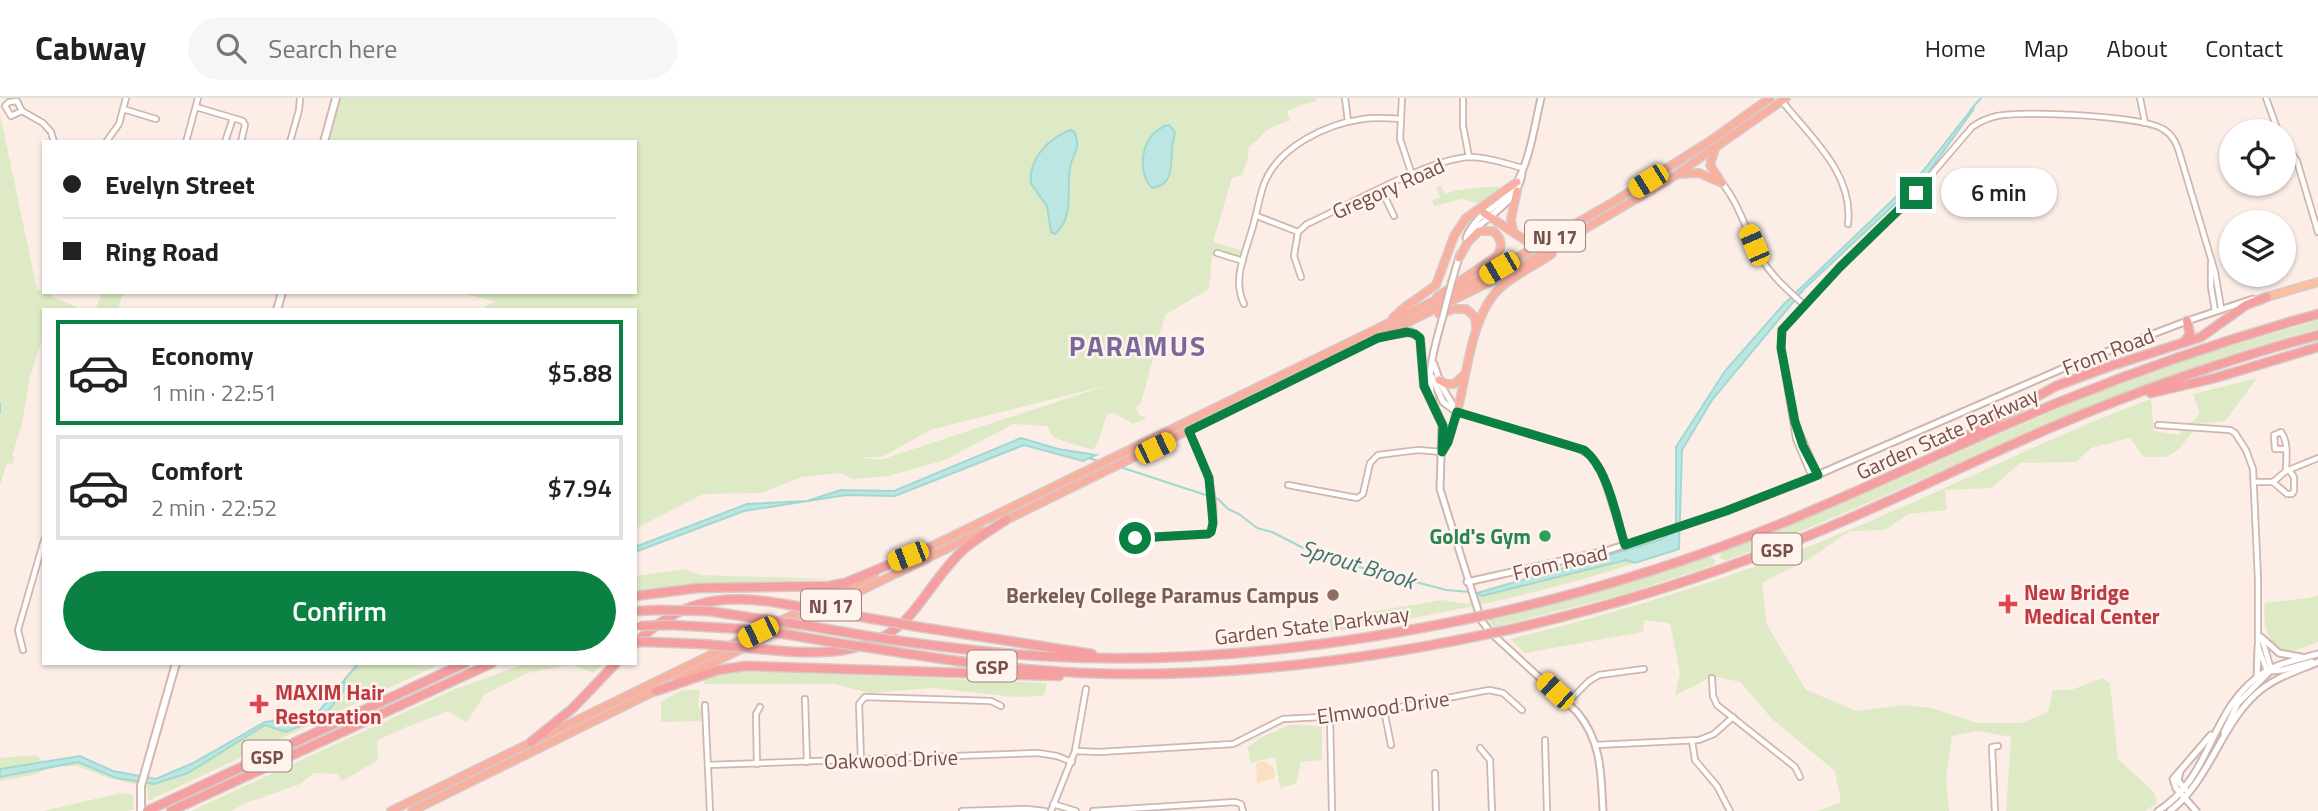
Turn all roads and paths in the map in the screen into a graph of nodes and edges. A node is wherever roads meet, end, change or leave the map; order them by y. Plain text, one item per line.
1 (126, 98) edge
2 (198, 98) edge
3 (300, 98) edge
4 (336, 98) edge
5 (1345, 98) edge
6 (1402, 98) edge
7 (1464, 98) edge
8 (1541, 98) edge
9 (1770, 98) edge
10 (2140, 98) edge
11 (2266, 98) edge
12 (1784, 99) edge
13 (196, 107) junction
14 (124, 109) junction
15 (22, 111) dead end
16 (233, 118) junction
17 (1401, 118) junction
18 (156, 119) dead end
19 (2274, 119) edge
20 (1348, 121) junction
21 (2144, 123) junction
22 (53, 140) edge
23 (108, 140) edge
24 (187, 140) edge
25 (226, 140) edge
26 (241, 140) edge
27 (291, 140) edge
28 (325, 140) edge
29 (1715, 148) junction
30 (1469, 157) junction
31 (2296, 159) edge
32 (1523, 168) junction
33 (1412, 175) junction
34 (1674, 175) junction
35 (1517, 182) junction
36 (1721, 183) junction
37 (1381, 189) junction
38 (1517, 191) junction
39 (1487, 215) junction
40 (1257, 216) junction
41 (1394, 216) dead end
42 (1848, 224) dead end
43 (1298, 232) junction
44 (1514, 232) junction
45 (2318, 232) edge
46 (1554, 237) junction
47 (1575, 237) junction
48 (1217, 253) dead end
49 (1459, 258) junction
50 (1243, 261) junction
51 (1301, 277) dead end
52 (2317, 281) edge
53 (2267, 297) junction
54 (1433, 301) junction
55 (1244, 304) dead end
56 (1804, 305) junction
57 (2218, 310) junction
58 (2318, 314) edge
59 (2187, 321) junction
60 (1387, 324) junction
61 (1405, 326) junction
62 (2318, 335) edge
63 (1378, 338) junction
64 (1474, 338) junction
65 (2182, 342) junction
66 (2318, 347) edge
67 (1433, 361) junction
68 (1466, 372) junction
69 (1431, 374) junction
70 (1439, 380) junction
71 (1457, 412) junction
72 (2082, 415) junction
73 (2158, 425) dead end
74 (1443, 426) junction
75 (1189, 431) junction
76 (2286, 449) dead end
77 (1442, 452) junction
78 (1931, 458) junction
79 (2318, 458) edge
80 (2288, 470) junction
81 (1815, 476) junction
82 (2254, 482) junction
83 (2273, 482) junction
84 (1288, 485) dead end
85 (1006, 520) junction
86 (1135, 538) dead end
87 (1625, 545) junction
88 (932, 546) junction
89 (42, 547) edge
90 (1468, 585) junction
91 (637, 596) edge
92 (637, 611) edge
93 (638, 626) edge
94 (2259, 629) junction
95 (2261, 637) junction
96 (637, 641) edge
97 (637, 643) edge
98 (2258, 647) junction
99 (23, 650) dead end
100 (2318, 654) edge
101 (2308, 657) junction
102 (1136, 659) junction
103 (2318, 661) edge
104 (175, 665) edge
105 (462, 665) edge
106 (488, 665) edge
107 (614, 665) edge
108 (1644, 669) dead end
109 (2270, 670) junction
110 (1108, 673) junction
111 (1712, 678) dead end
112 (2257, 678) junction
113 (1086, 689) dead end
114 (656, 691) junction
115 (805, 699) dead end
116 (1567, 703) junction
117 (705, 705) dead end
118 (1001, 706) dead end
119 (760, 707) dead end
120 (1384, 710) junction
121 (1522, 710) dead end
122 (1329, 717) junction
123 (1733, 717) junction
124 (2217, 727) junction
125 (1545, 740) dead end
126 (1692, 741) junction
127 (531, 742) junction
128 (2221, 742) junction
129 (1391, 745) dead end
130 (1596, 745) junction
131 (1998, 746) dead end
132 (1480, 748) dead end
133 (1075, 751) junction
134 (861, 760) junction
135 (807, 762) junction
136 (1072, 762) junction
137 (757, 764) junction
138 (708, 765) junction
139 (1435, 773) dead end
140 (1800, 777) dead end
141 (2185, 794) junction
142 (1053, 804) junction
143 (146, 810) edge
144 (171, 811) edge
145 (391, 811) edge
146 (412, 811) edge
147 (710, 811) edge
148 (962, 811) edge
149 (1045, 811) edge
150 (1051, 811) edge
151 (1076, 811) edge
152 (1093, 811) edge
153 (1243, 811) edge
154 (1332, 811) edge
155 (1436, 811) edge
156 (1492, 811) edge
157 (1547, 811) edge
158 (1603, 811) edge
159 (1730, 811) edge
160 (1995, 811) edge
161 (2158, 811) edge
162 (2170, 811) edge
163 (2196, 811) edge

1 - 14 street
2 - 13 street
3 - 27 street
4 - 28 main road
5 - 20 street
6 - 17 street
7 - 30 street
8 - 32 street
9 - 46 highway, NJ 17
10 - 21 street
11 - 19 street
12 - 29 highway, NJ 17
12 - 42 street
13 - 16 street
13 - 24 street
14 - 18 street
14 - 23 street
15 - 22 street
16 - 25 street
16 - 26 street
17 - 20 street
17 - 33 street
20 - 40 street
21 - 56 street
21 - 57 street
29 - 34 highway, NJ 17
29 - 36 highway
30 - 32 street, Gregory Road
30 - 33 street, Gregory Road
31 - 45 street
32 - 35 street
32 - 38 street
33 - 37 street, Gregory Road
34 - 36 highway
34 - 47 highway, NJ 17
35 - 39 street
35 - 60 highway
36 - 56 street
37 - 41 street
37 - 43 street, Gregory Road
38 - 39 street
38 - 44 highway
39 - 44 highway
39 - 49 street
40 - 43 street
40 - 50 street
43 - 51 street
44 - 46 highway
46 - 54 highway, NJ 17
47 - 61 highway, NJ 17
47 - 64 highway
48 - 50 street
49 - 54 highway
49 - 67 street, bridge
50 - 55 street
52 - 53 main road, From Road
53 - 57 street, From Road
53 - 65 highway
54 - 60 highway, NJ 17
56 - 81 street
57 - 59 street, From Road
58 - 78 highway, Garden State Parkway / GSP
59 - 65 highway
59 - 81 street, From Road
60 - 88 highway, NJ 17
61 - 63 highway, NJ 17
61 - 64 highway
62 - 72 highway, Garden State Parkway / GSP
63 - 74 highway
63 - 75 highway, NJ 17
64 - 68 highway
65 - 78 highway
66 - 72 highway
67 - 69 street
67 - 70 street
68 - 70 highway
68 - 71 highway
69 - 71 street
69 - 74 street
70 - 71 street
71 - 77 street
71 - 87 street
72 - 110 highway, Garden State Parkway / GSP, bridge
73 - 82 street
74 - 77 street
75 - 85 highway, NJ 17
75 - 86 street
76 - 80 street
77 - 84 street
77 - 90 street
78 - 102 highway, Garden State Parkway / GSP, bridge
79 - 80 street
80 - 83 street
80 - 83 street
81 - 87 street, From Road
82 - 83 street
82 - 94 street
85 - 97 highway, bridge
85 - 114 highway, NJ 17
87 - 90 street, From Road
88 - 91 highway
88 - 127 highway, NJ 17
89 - 99 street
90 - 116 street
92 - 102 highway, Garden State Parkway / GSP, bridge
93 - 110 highway, Garden State Parkway / GSP, bridge
94 - 95 street
94 - 98 street
95 - 101 street
95 - 109 street
96 - 102 highway, bridge
98 - 109 street
98 - 112 street
100 - 101 street
101 - 109 street
103 - 109 street
103 - 128 street
104 - 143 main road
105 - 143 highway, GSP
106 - 144 highway, GSP
107 - 127 highway
108 - 116 street
109 - 112 street
109 - 128 street
110 - 114 highway
111 - 123 street
112 - 124 street
113 - 133 street
114 - 146 highway, NJ 17
115 - 135 street
116 - 130 street
117 - 138 street
118 - 134 street
119 - 137 street
120 - 121 street, Elmwood Drive
120 - 122 street, Elmwood Drive
120 - 129 street
122 - 133 street, Elmwood Drive
122 - 154 street
123 - 126 street
123 - 140 street
124 - 141 street
124 - 141 street
125 - 157 street
126 - 130 street
126 - 159 street
127 - 145 highway, NJ 17
128 - 141 street
130 - 158 street
131 - 160 street
132 - 156 street
133 - 136 street
134 - 135 street, Oakwood Drive
134 - 136 street, Oakwood Drive
135 - 137 street, Oakwood Drive
136 - 142 street
137 - 138 street, Oakwood Drive
138 - 147 street
139 - 155 street
141 - 161 street
141 - 162 street
141 - 163 street
142 - 150 street
142 - 151 street
148 - 149 street
152 - 153 street

